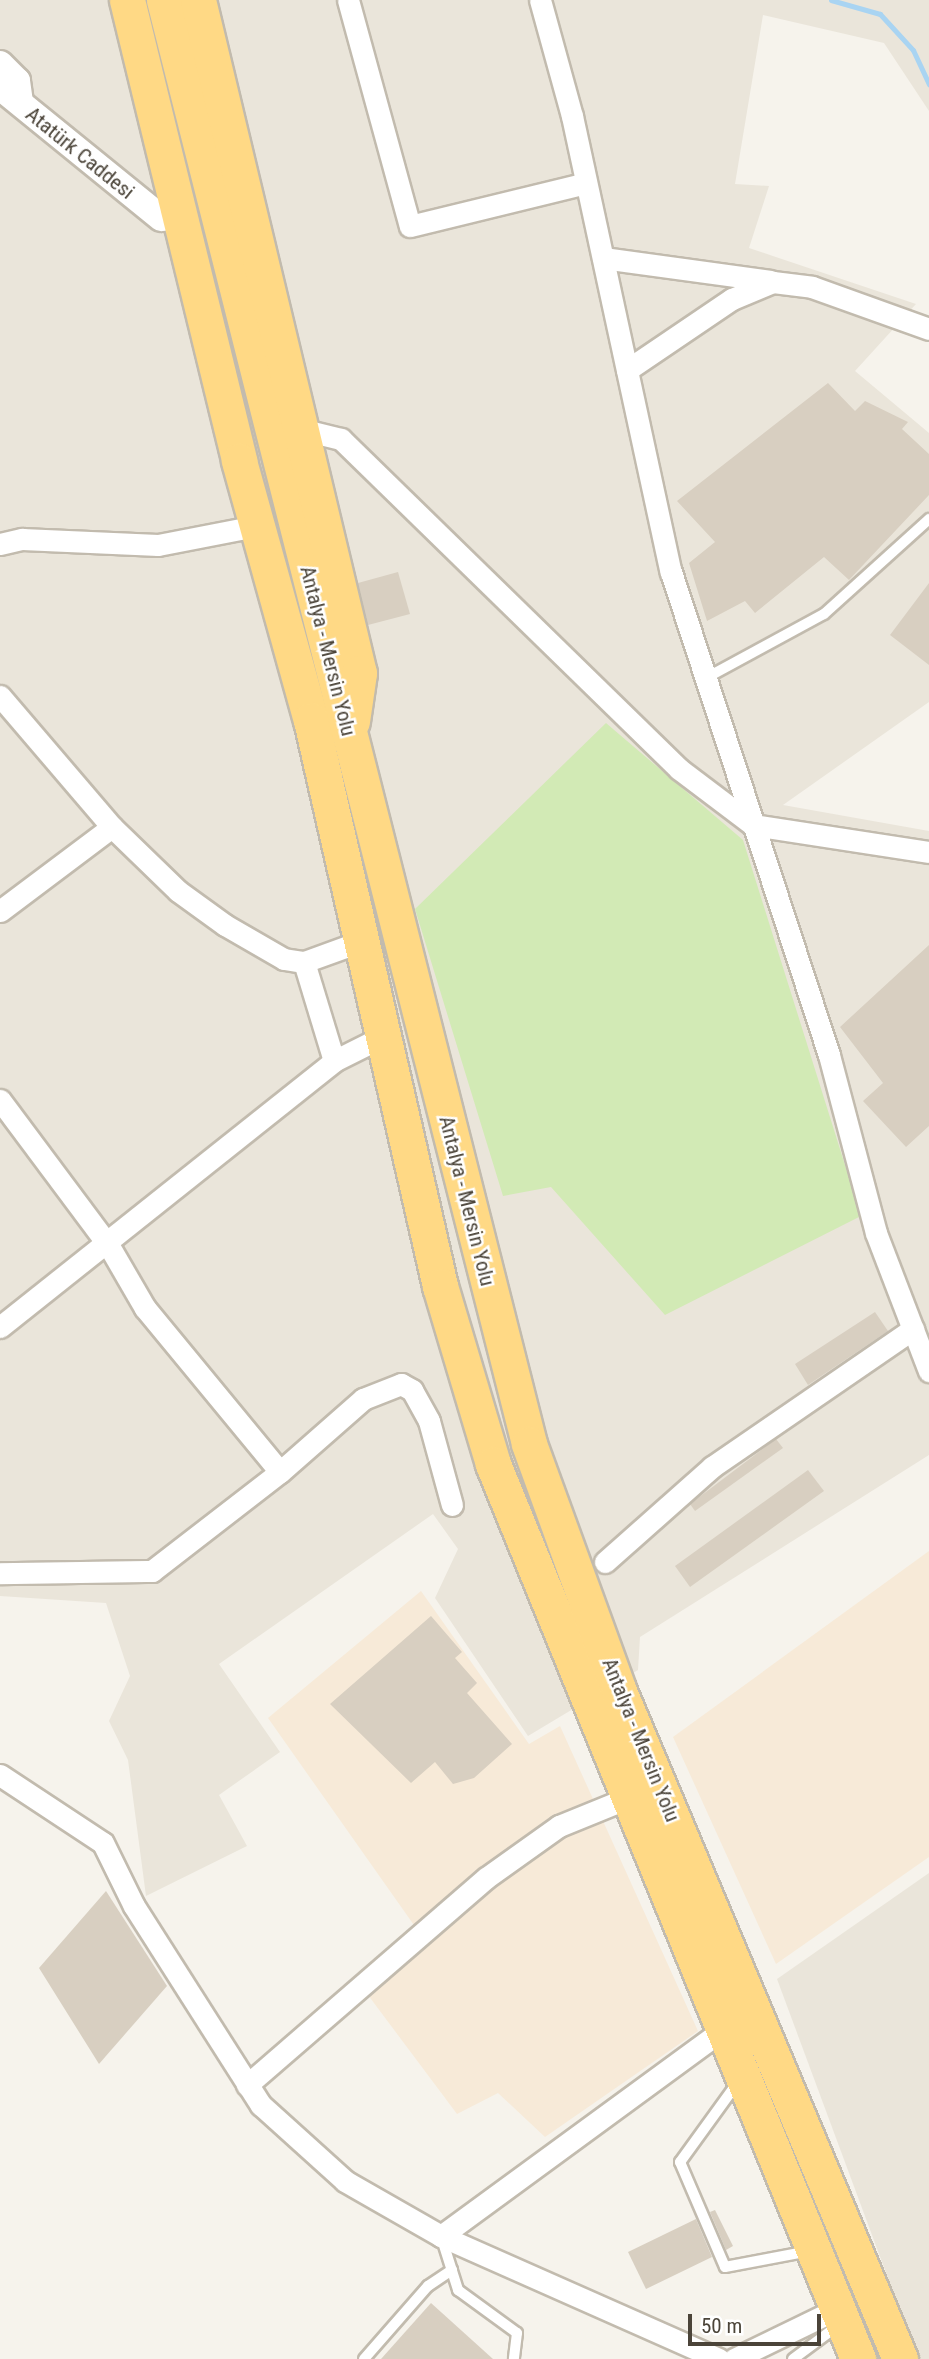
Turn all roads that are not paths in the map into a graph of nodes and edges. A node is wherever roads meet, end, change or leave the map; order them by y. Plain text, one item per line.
1 (106, 0) edge
2 (127, 0) edge
3 (164, 0) edge
4 (198, 0) edge
5 (348, 0) edge
6 (540, 0) edge
7 (0, 64) edge
8 (10, 95) edge
9 (586, 183) junction
10 (161, 218) junction
11 (603, 258) junction
12 (773, 282) junction
13 (929, 330) edge
14 (627, 370) junction
15 (290, 440) junction
16 (929, 519) edge
17 (240, 529) junction
18 (0, 544) edge
19 (706, 678) junction
20 (0, 696) edge
21 (311, 720) junction
22 (754, 825) junction
23 (112, 827) junction
24 (929, 852) edge
25 (0, 911) edge
26 (362, 940) junction
27 (304, 962) junction
28 (384, 1036) junction
29 (334, 1061) junction
30 (0, 1100) edge
31 (109, 1246) junction
32 (0, 1327) edge
33 (913, 1329) junction
34 (929, 1371) edge
35 (280, 1472) junction
36 (452, 1505) dead end
37 (605, 1562) dead end
38 (0, 1573) edge
39 (0, 1774) edge
40 (625, 1799) junction
41 (719, 2032) junction
42 (740, 2080) junction
43 (247, 2085) junction
44 (441, 2236) junction
45 (812, 2250) junction
46 (452, 2270) junction
47 (840, 2316) junction
48 (364, 2359) edge
49 (514, 2359) edge
50 (719, 2359) edge
51 (734, 2359) edge
52 (793, 2359) edge
53 (858, 2359) edge
54 (900, 2359) edge

1 - 10 highway
2 - 21 highway, Antalya - Mersin Yolu
3 - 15 highway, Antalya - Mersin Yolu
4 - 15 highway
5 - 9 street
6 - 9 street
7 - 8 street
8 - 10 street, Atatürk Caddesi
9 - 11 street
10 - 17 highway
11 - 12 street
11 - 14 street
12 - 13 street
12 - 14 street
14 - 19 street
15 - 22 street
15 - 54 highway, Antalya - Mersin Yolu
16 - 19 lane
17 - 18 street
17 - 21 highway
19 - 22 street
20 - 23 street
21 - 26 highway, Antalya - Mersin Yolu
22 - 24 street
22 - 33 street
23 - 25 street
23 - 27 street
26 - 27 street
26 - 28 highway, Antalya - Mersin Yolu
27 - 29 street
28 - 29 street
28 - 40 highway, Antalya - Mersin Yolu
29 - 31 street
30 - 31 street
31 - 32 street
31 - 35 street
33 - 34 street
33 - 37 street
35 - 36 street
35 - 38 street
39 - 43 street
40 - 41 highway, Antalya - Mersin Yolu
40 - 43 street
41 - 42 highway, Antalya - Mersin Yolu
41 - 44 street
42 - 45 highway, Antalya - Mersin Yolu
42 - 45 lane
43 - 44 street
44 - 46 lane
44 - 50 street
45 - 47 highway, Antalya - Mersin Yolu
46 - 48 lane
46 - 49 lane
47 - 51 street
47 - 52 lane
47 - 53 highway, Antalya - Mersin Yolu

